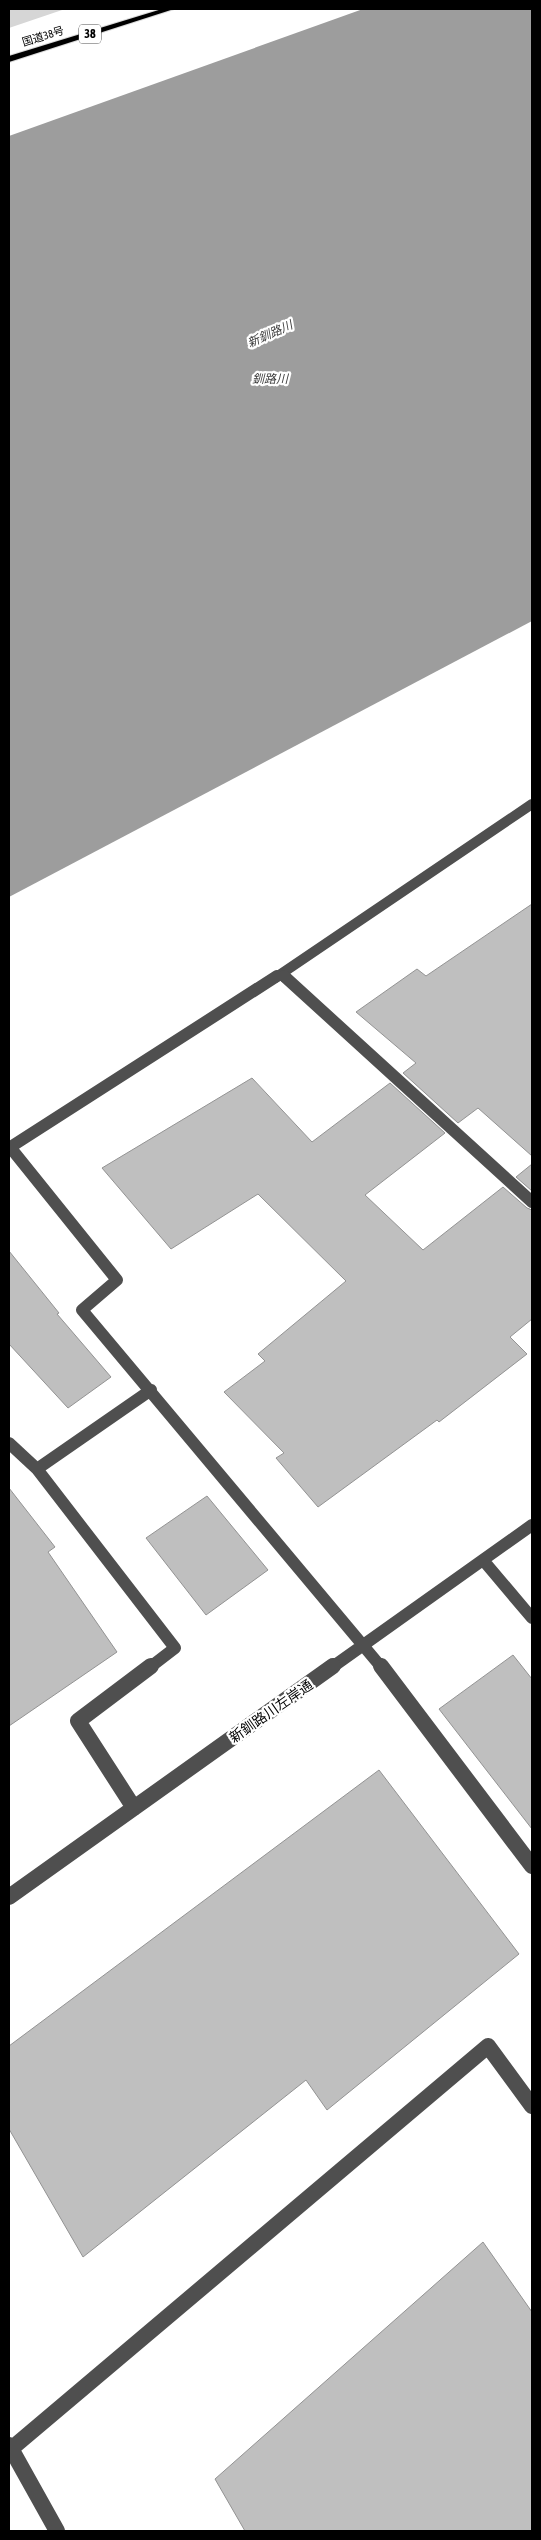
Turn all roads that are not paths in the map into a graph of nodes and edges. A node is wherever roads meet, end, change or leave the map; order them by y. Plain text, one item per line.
1 (170, 9) edge
2 (9, 58) edge
3 (532, 804) edge
4 (282, 974) junction
5 (9, 1147) edge
6 (532, 1202) edge
7 (151, 1390) junction
8 (9, 1443) edge
9 (36, 1469) junction
10 (532, 1525) edge
11 (483, 1560) junction
12 (532, 1618) edge
13 (364, 1644) junction
14 (134, 1808) junction
15 (532, 1866) edge
16 (9, 1897) edge
17 (532, 2106) edge
18 (10, 2447) edge
19 (57, 2531) edge

1 - 2 highway, 国道38号 / 38
3 - 4 street
4 - 5 street
4 - 6 street
5 - 7 street
7 - 9 street
7 - 13 street
8 - 9 street
9 - 14 street
10 - 11 street, 新釧路川左岸通
11 - 12 street
11 - 13 street, 新釧路川左岸通
13 - 14 street, 新釧路川左岸通
13 - 15 street
14 - 16 street, 新釧路川左岸通
17 - 18 street
18 - 19 street

